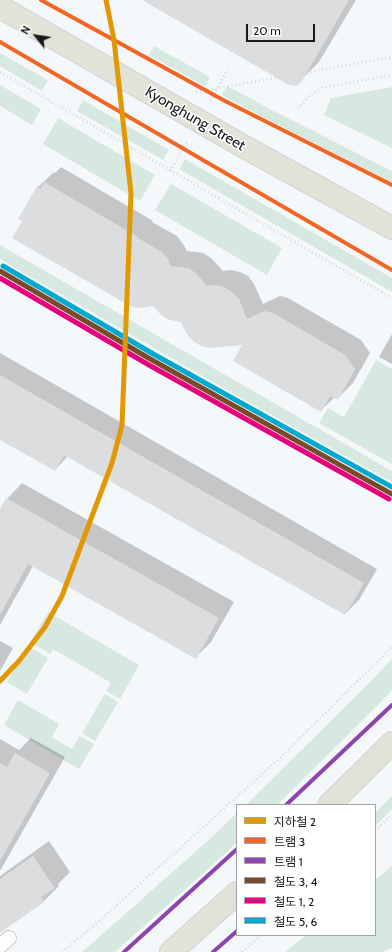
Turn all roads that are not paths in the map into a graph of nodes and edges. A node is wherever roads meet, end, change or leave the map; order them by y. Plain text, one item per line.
1 (0, 6) edge
2 (392, 228) edge
3 (392, 743) edge
4 (330, 804) edge
5 (236, 894) edge
6 (171, 952) edge

1 - 2 main road, Kyonghung Street
3 - 4 main road
5 - 6 main road

